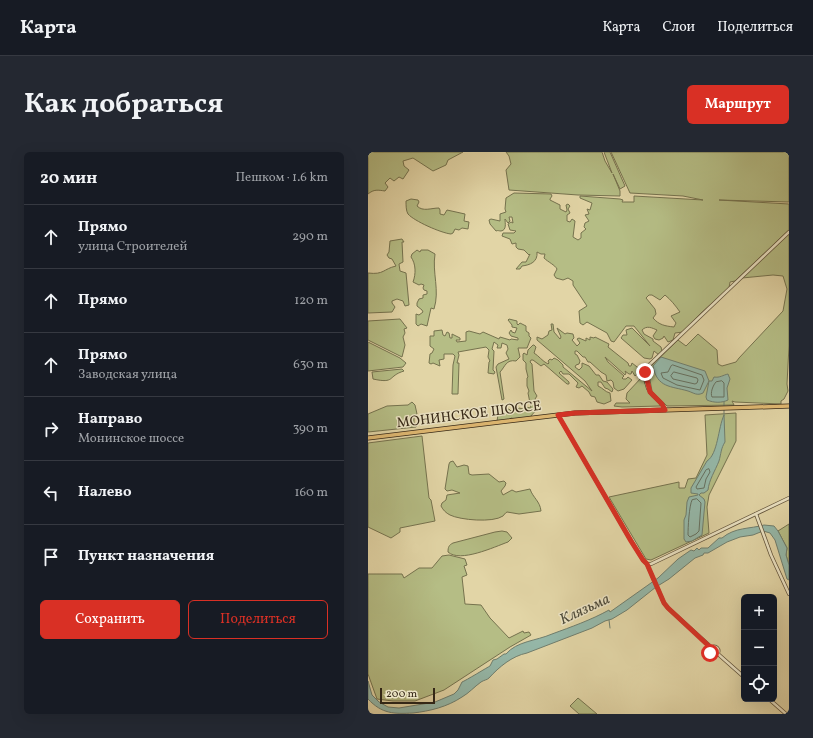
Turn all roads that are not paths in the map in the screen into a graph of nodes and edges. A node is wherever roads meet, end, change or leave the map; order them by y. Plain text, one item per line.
1 (789, 232) edge
2 (789, 406) edge
3 (665, 410) junction
4 (558, 415) junction
5 (368, 438) edge
6 (789, 498) edge
7 (756, 514) junction
8 (647, 564) junction
9 (789, 594) edge
10 (711, 648) junction
11 (718, 654) junction
12 (741, 674) edge
13 (772, 702) edge
14 (786, 714) edge

1 - 3 street
2 - 3 main road, МОНИНСКОЕ ШОССЕ
3 - 4 main road, МОНИНСКОЕ ШОССЕ
4 - 5 main road, МОНИНСКОЕ ШОССЕ
4 - 8 street
6 - 7 street
7 - 8 street
7 - 9 street
8 - 10 street
10 - 11 street
10 - 11 street
11 - 12 street
13 - 14 street

